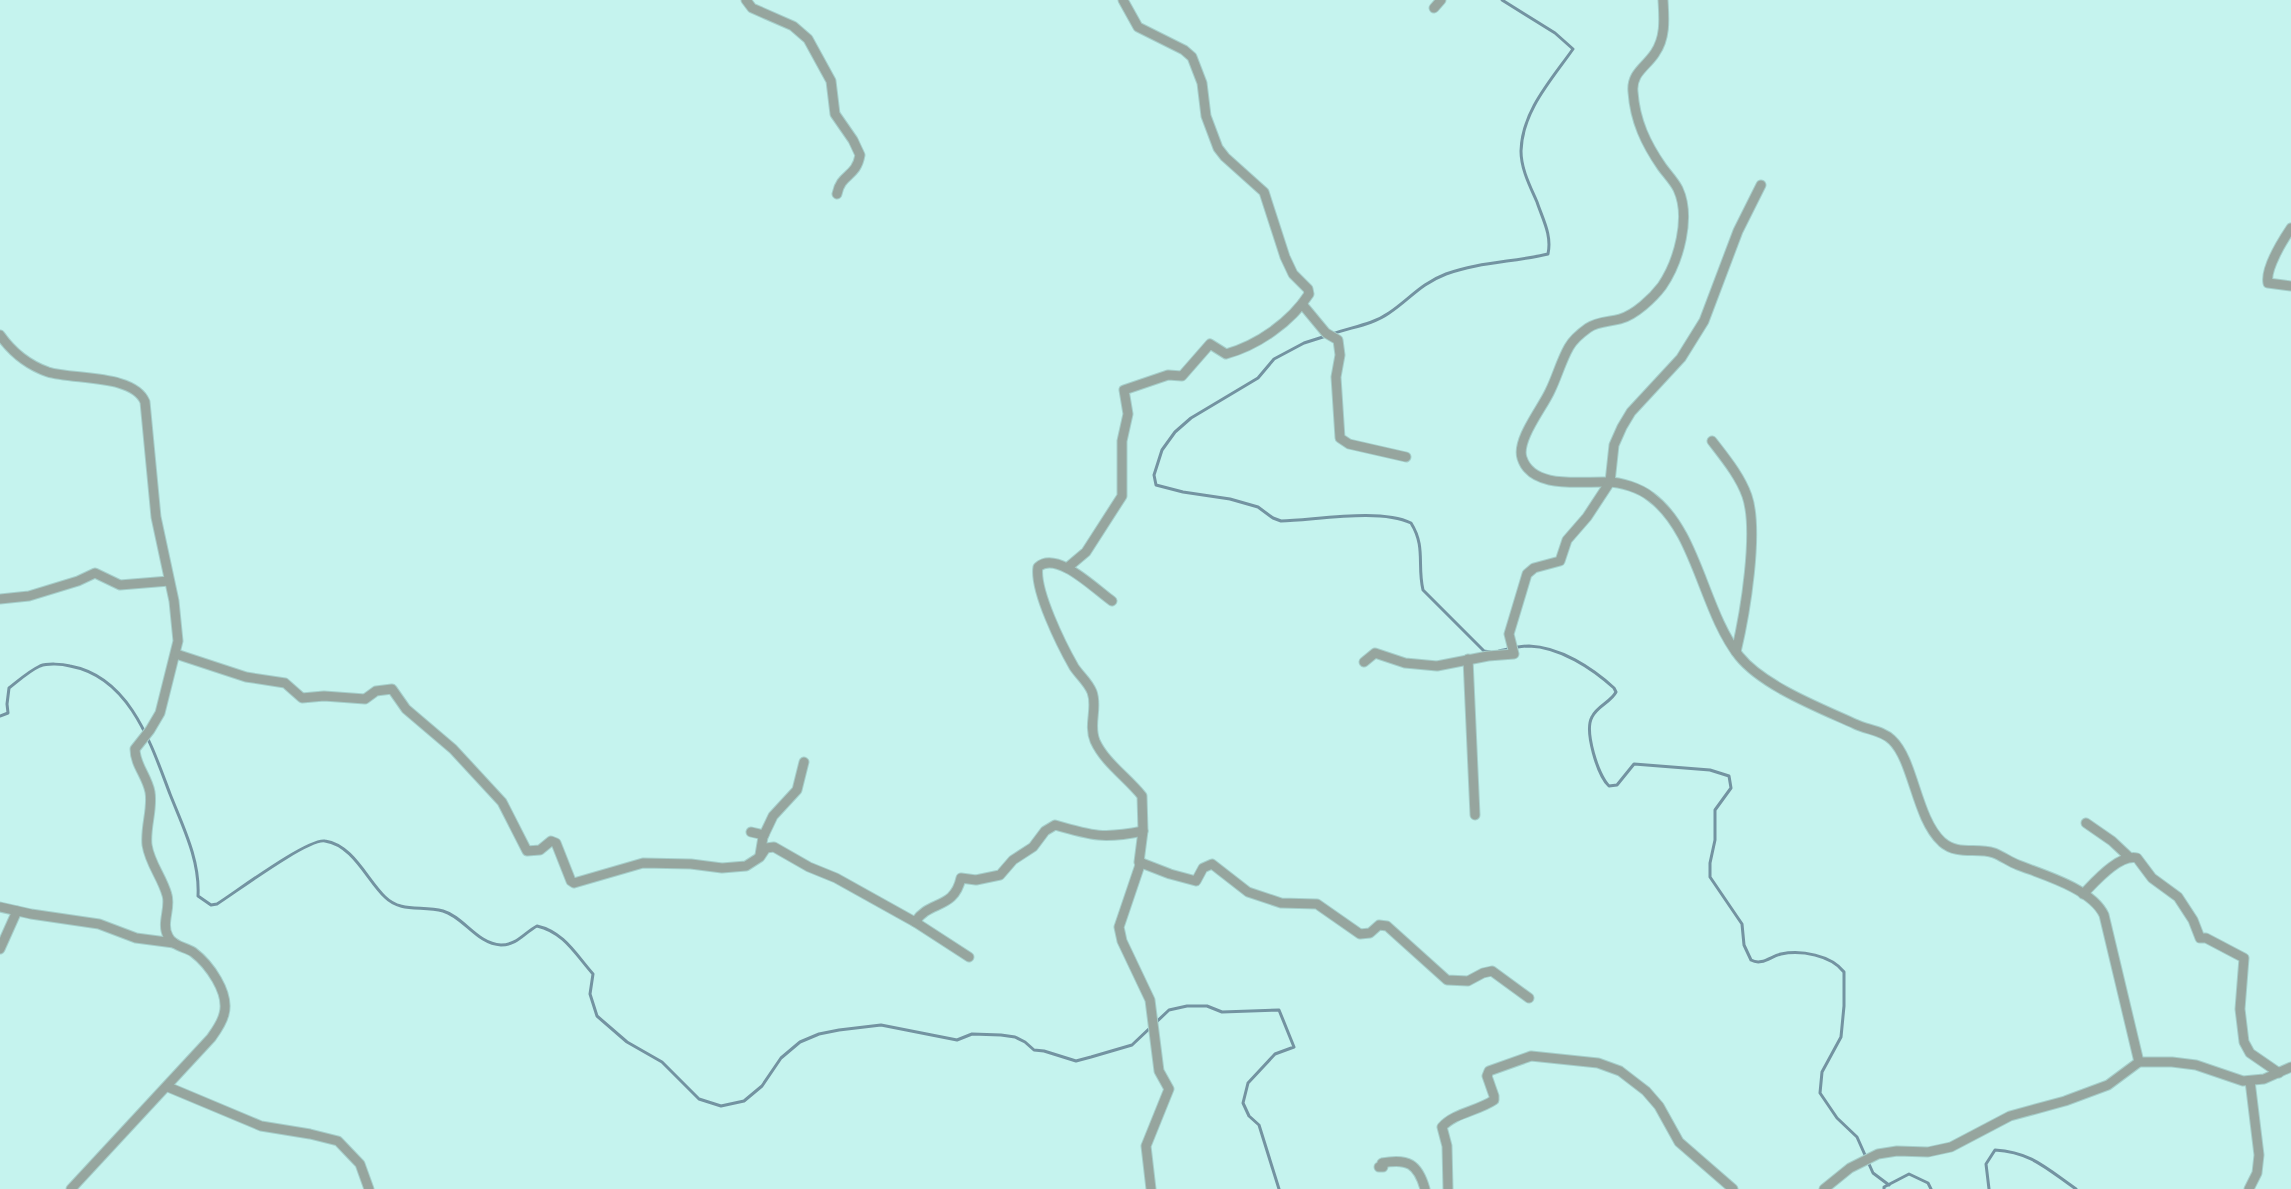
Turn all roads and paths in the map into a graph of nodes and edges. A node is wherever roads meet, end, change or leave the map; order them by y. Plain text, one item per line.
1 (746, 0) edge
2 (1123, 0) edge
3 (1441, 0) edge
4 (1663, 0) edge
5 (1434, 8) dead end
6 (1761, 185) dead end
7 (837, 194) dead end
8 (2291, 228) edge
9 (2291, 286) edge
10 (1302, 304) junction
11 (0, 334) edge
12 (1712, 441) dead end
13 (1406, 456) dead end
14 (1610, 482) junction
15 (1067, 568) junction
16 (169, 581) junction
17 (0, 599) edge
18 (1112, 600) dead end
19 (1736, 652) junction
20 (176, 654) junction
21 (1468, 659) junction
22 (1364, 662) dead end
23 (804, 762) dead end
24 (1475, 814) dead end
25 (2086, 823) dead end
26 (1143, 831) junction
27 (751, 832) dead end
28 (764, 834) junction
29 (760, 857) junction
30 (2129, 857) junction
31 (1141, 862) junction
32 (2083, 894) junction
33 (0, 907) edge
34 (17, 911) junction
35 (915, 922) junction
36 (174, 943) junction
37 (0, 949) edge
38 (969, 957) dead end
39 (1528, 998) dead end
40 (2139, 1062) junction
41 (2291, 1067) edge
42 (2279, 1073) junction
43 (2250, 1081) junction
44 (168, 1087) junction
45 (1378, 1166) dead end
46 (71, 1189) edge
47 (369, 1189) edge
48 (1151, 1189) edge
49 (1425, 1189) edge
50 (1448, 1189) edge
51 (1733, 1189) edge
52 (1824, 1189) edge
53 (2249, 1189) edge

1 - 7 street
2 - 10 street
3 - 5 street
4 - 14 street
6 - 14 street
8 - 9 street
10 - 13 street
10 - 15 street
11 - 16 street
12 - 19 street
14 - 19 street
14 - 21 street
15 - 18 street
15 - 26 street
16 - 17 street
16 - 20 street
19 - 32 street
20 - 29 street
20 - 36 street
21 - 22 street
21 - 24 street
23 - 28 street
25 - 30 street
26 - 31 street
26 - 35 street
27 - 28 street
28 - 29 street
29 - 35 street
30 - 32 street
30 - 42 street
31 - 39 street
31 - 48 street
32 - 40 street
33 - 34 street
34 - 36 street
34 - 37 street
35 - 38 street
36 - 44 street
40 - 43 street
40 - 52 street
41 - 42 street
42 - 43 street
43 - 53 street
44 - 46 street
44 - 47 street
45 - 49 street
50 - 51 street

